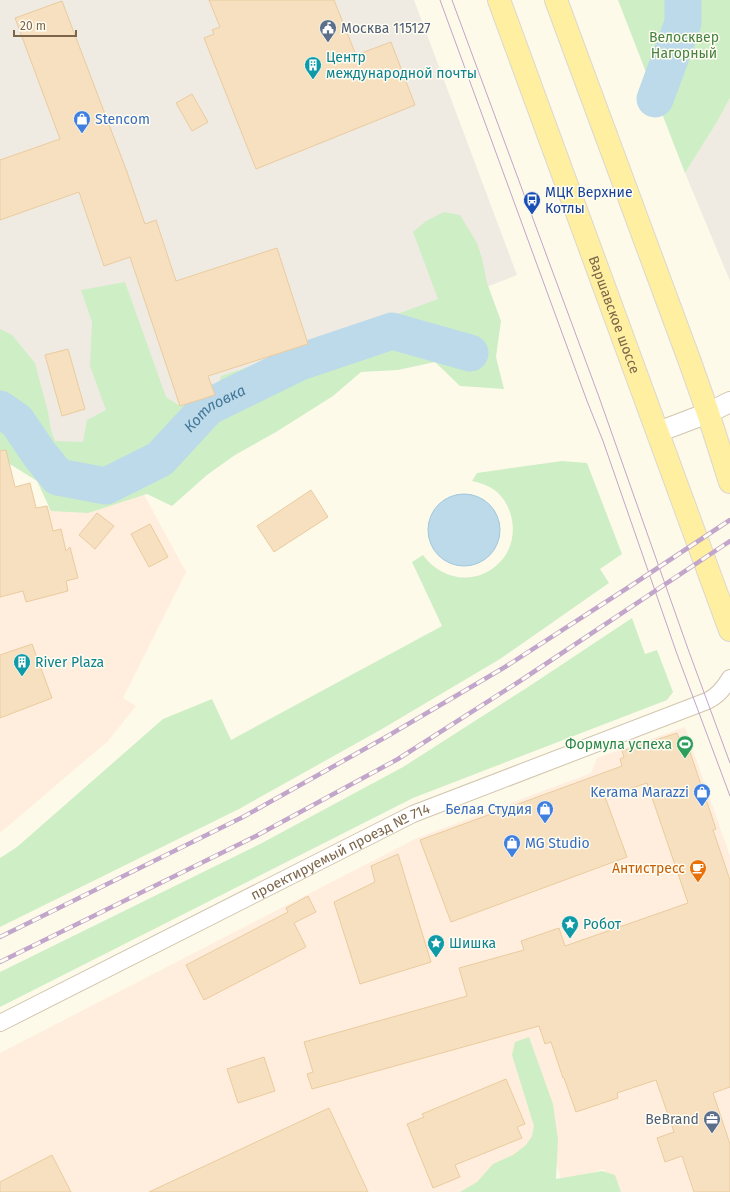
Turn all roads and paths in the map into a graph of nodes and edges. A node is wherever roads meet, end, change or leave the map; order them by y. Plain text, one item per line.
1 (499, 0) edge
2 (556, 0) edge
3 (730, 402) edge
4 (708, 413) junction
5 (658, 432) junction
6 (730, 482) edge
7 (730, 630) edge
8 (730, 678) edge
9 (722, 699) edge
10 (0, 1023) edge

1 - 5 main road, Варшавское шоссе
2 - 4 main road
3 - 4 street
4 - 5 street
4 - 6 main road
5 - 7 main road, Варшавское шоссе
8 - 9 street, проектируемый проезд № 714
9 - 10 street, проектируемый проезд № 714

